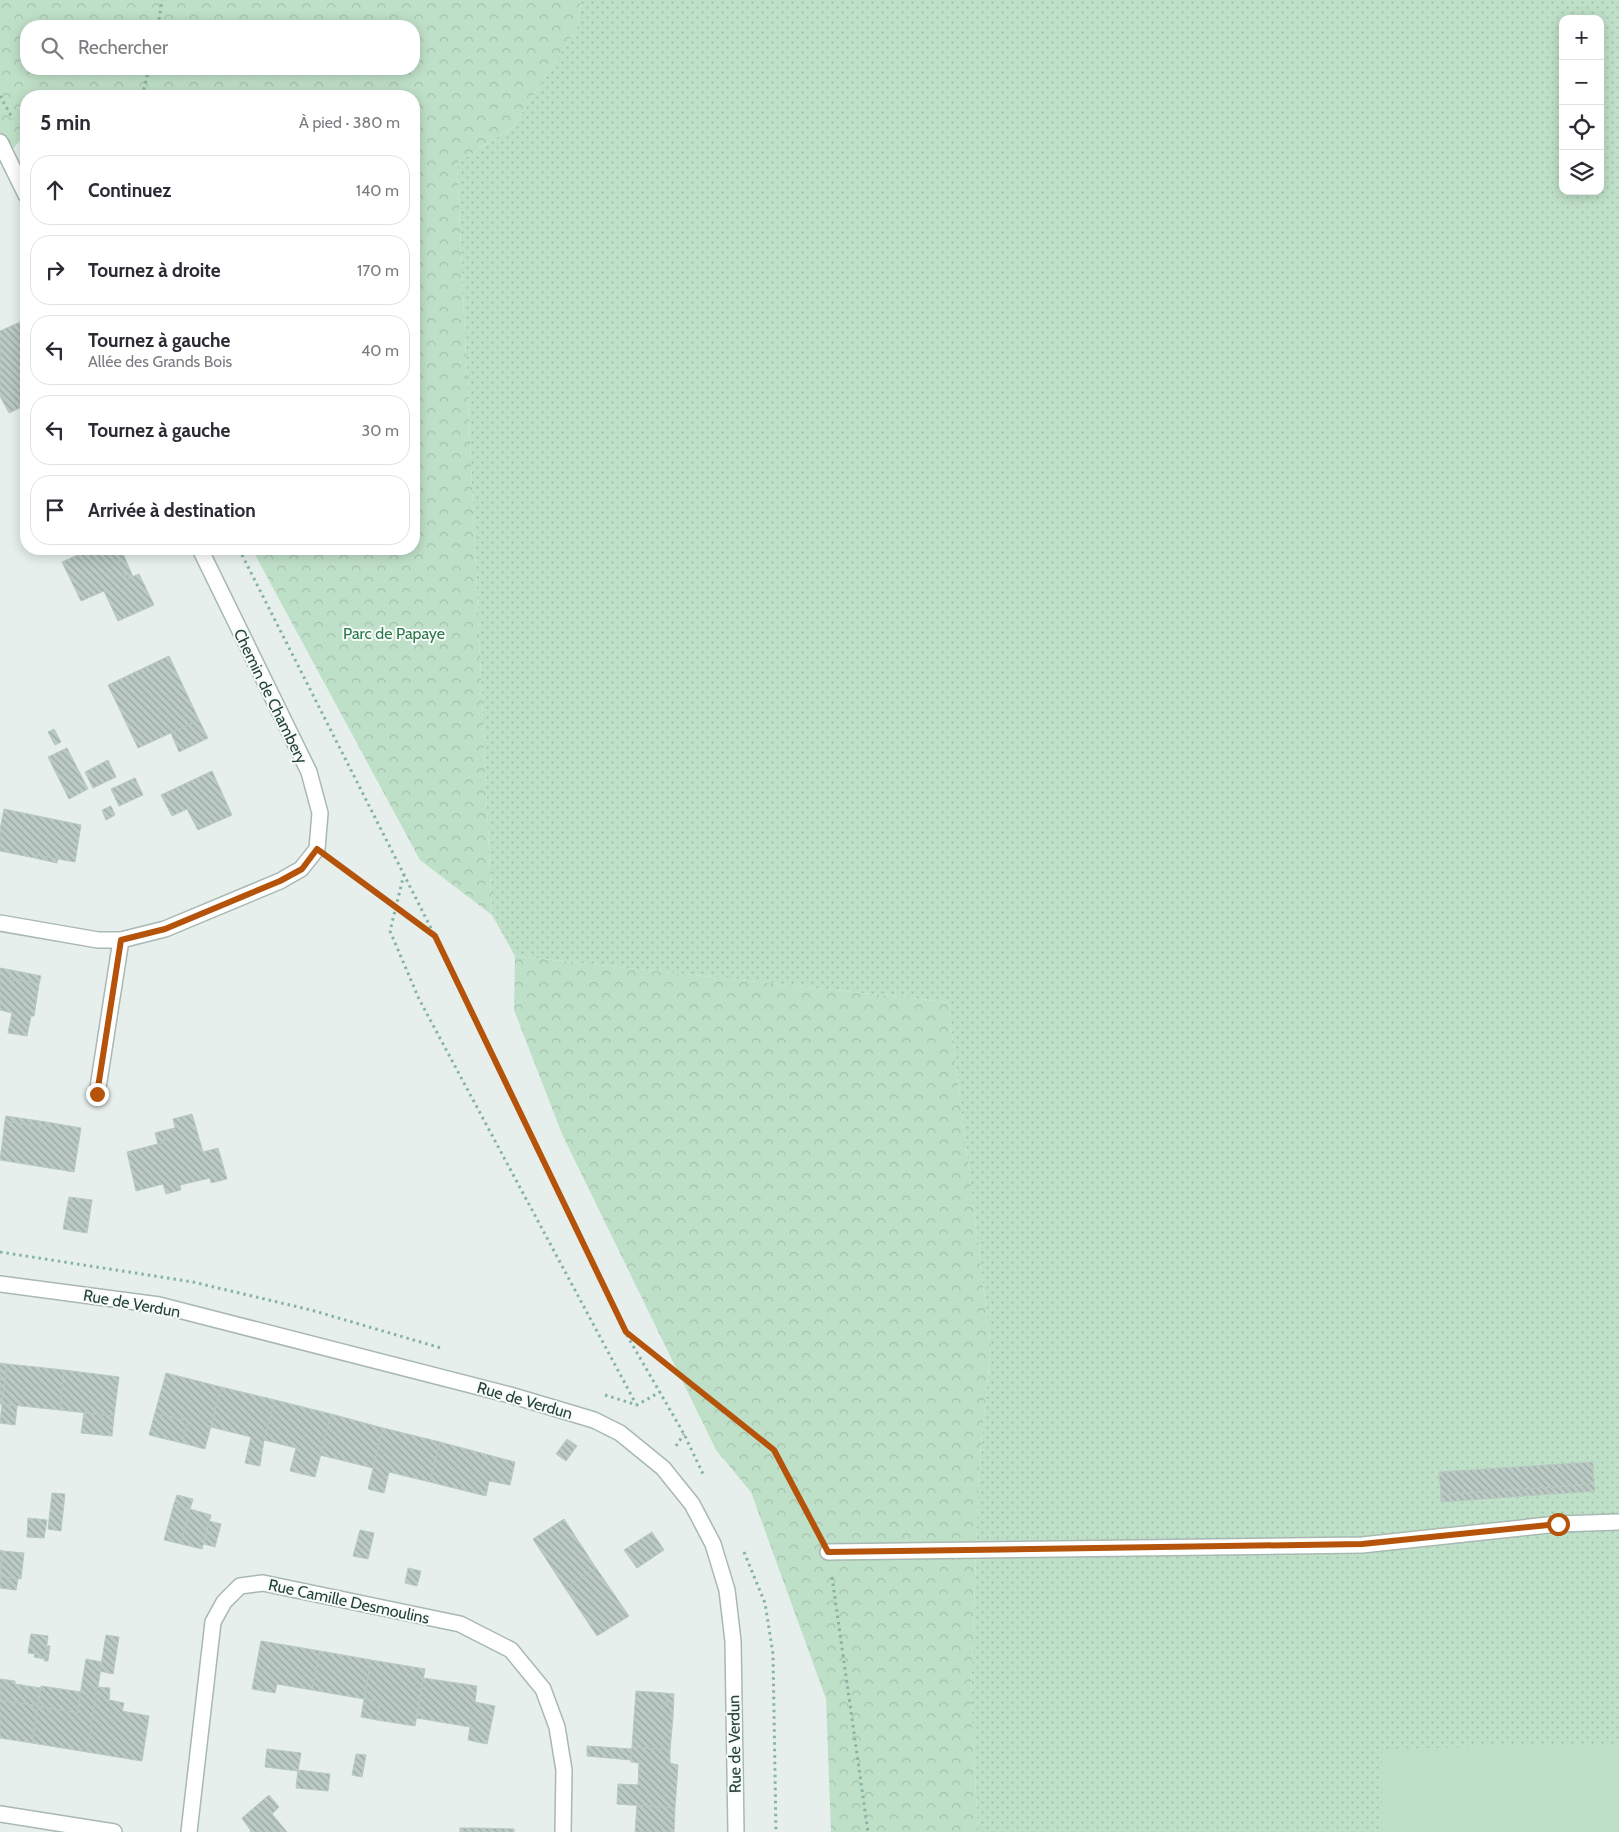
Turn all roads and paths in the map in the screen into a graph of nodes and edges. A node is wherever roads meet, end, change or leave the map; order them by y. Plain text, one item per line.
1 (162, 0) edge
2 (159, 20) edge
3 (147, 75) edge
4 (144, 90) edge
5 (0, 142) edge
6 (20, 183) edge
7 (203, 555) edge
8 (241, 555) edge
9 (317, 849) junction
10 (404, 874) junction
11 (396, 907) junction
12 (0, 923) edge
13 (435, 936) junction
14 (121, 940) junction
15 (97, 1094) dead end
16 (0, 1284) edge
17 (626, 1332) junction
18 (636, 1404) dead end
19 (684, 1434) dead end
20 (1619, 1522) edge
21 (828, 1552) junction
22 (0, 1814) edge
23 (114, 1832) edge
24 (189, 1832) edge
25 (563, 1832) edge
26 (736, 1832) edge
27 (868, 1832) edge

1 - 2 path
3 - 4 path
5 - 6 street
7 - 9 street, Chemin de Chambery
8 - 10 path
9 - 11 path
9 - 14 street
10 - 11 path
10 - 13 path
11 - 13 path
11 - 18 path
12 - 14 street
13 - 17 path
14 - 15 street
16 - 26 street, Rue de Verdun
17 - 19 path
17 - 21 path
20 - 21 street
21 - 27 path
22 - 23 street
24 - 25 street, Rue Camille Desmoulins

